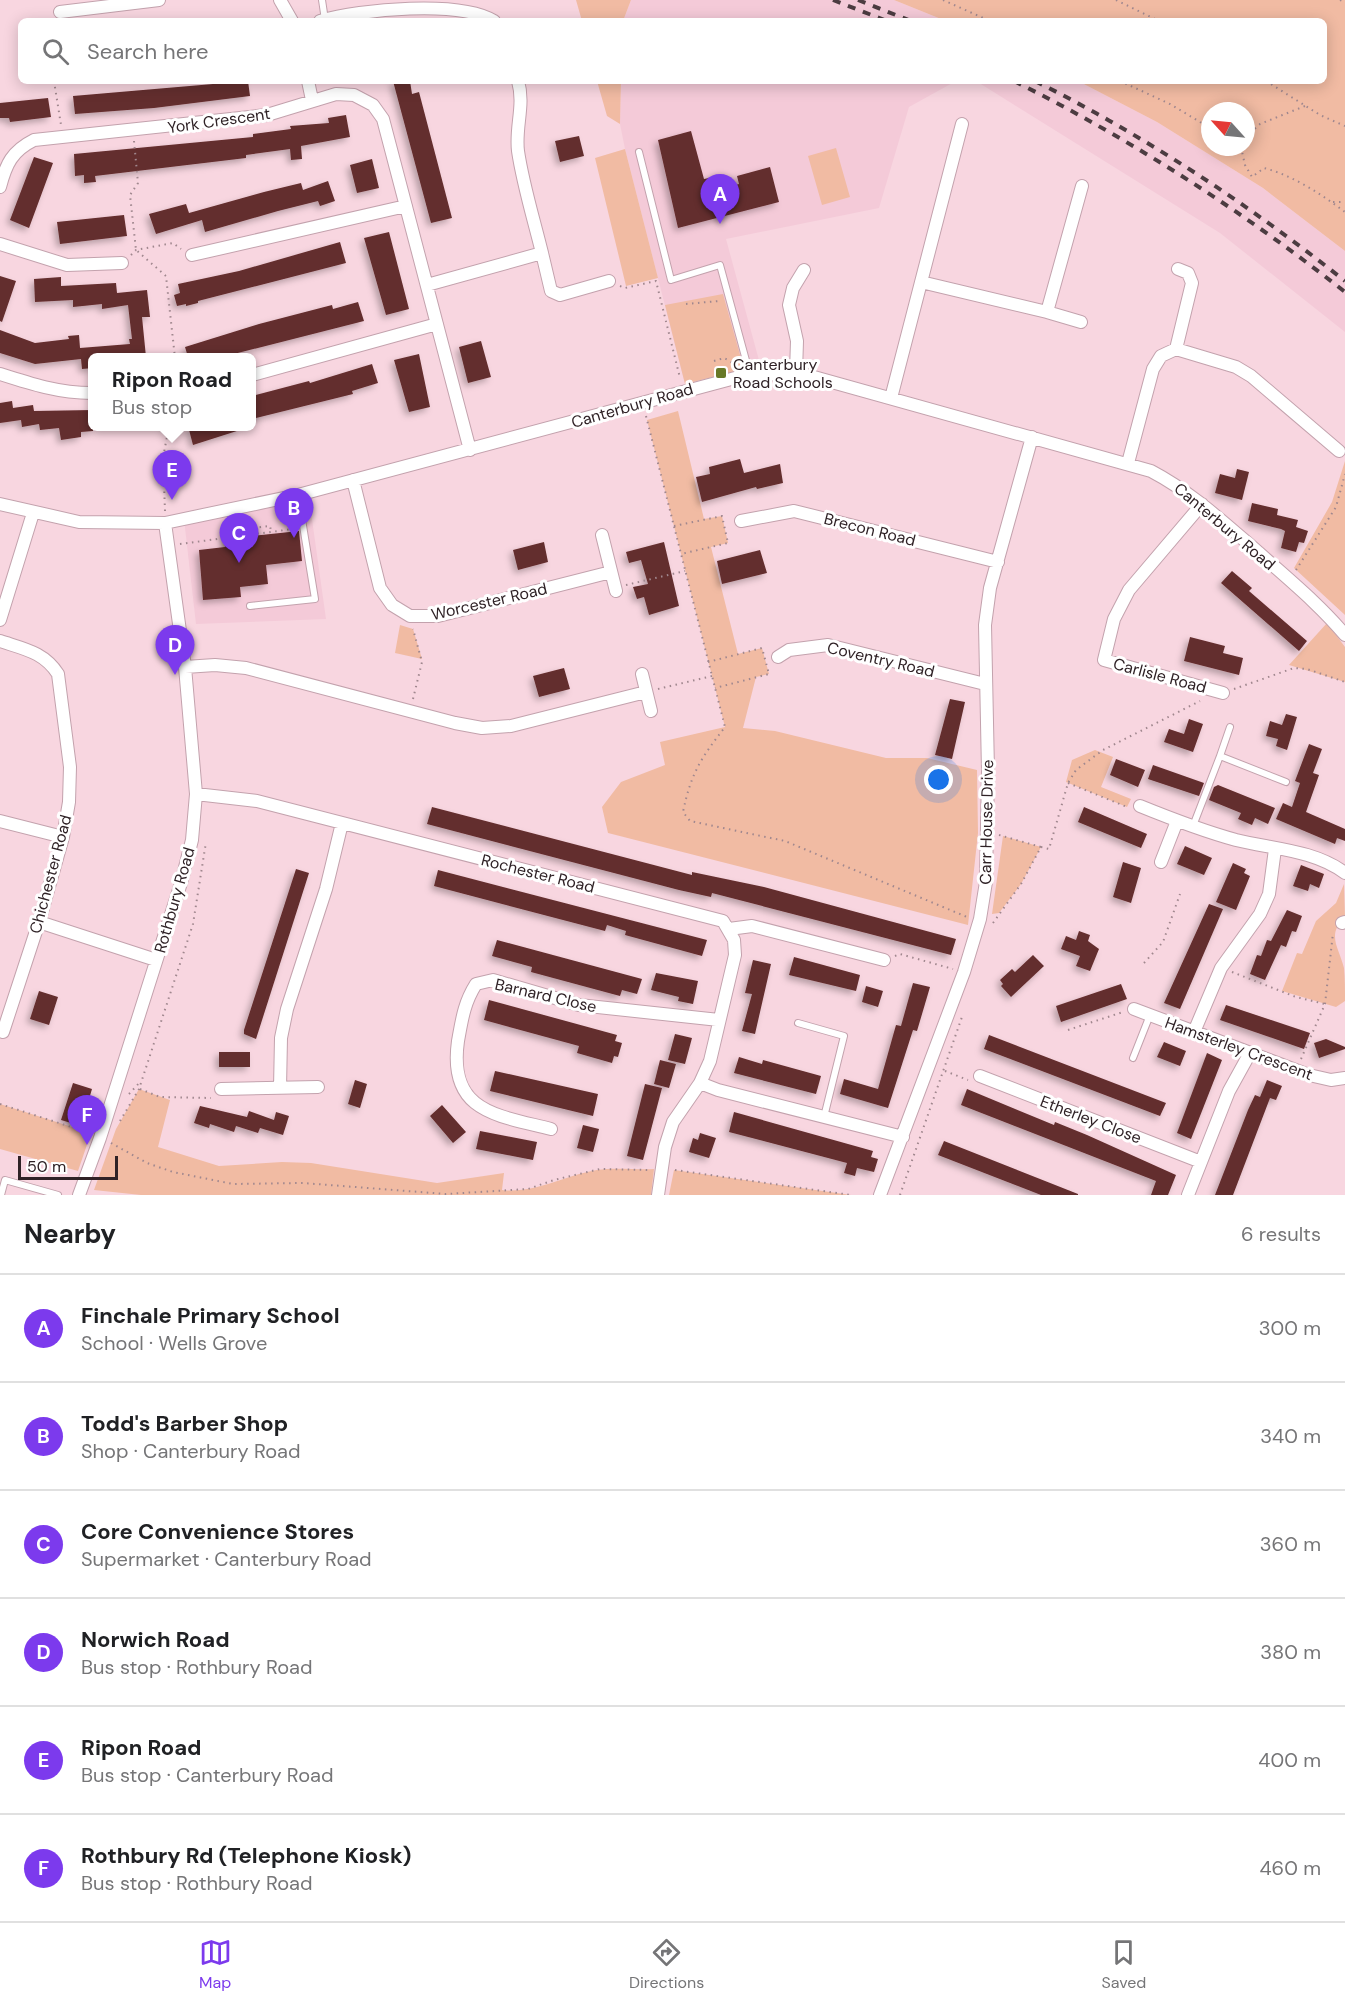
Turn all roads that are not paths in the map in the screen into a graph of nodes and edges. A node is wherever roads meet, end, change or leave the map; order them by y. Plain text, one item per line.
1 (159, 0) edge
2 (280, 0) edge
3 (322, 0) edge
4 (60, 12) dead end
5 (290, 18) edge
6 (322, 18) edge
7 (330, 18) edge
8 (488, 18) edge
9 (309, 84) edge
10 (518, 84) edge
11 (312, 100) junction
12 (962, 124) dead end
13 (639, 152) dead end
14 (1082, 186) dead end
15 (0, 187) edge
16 (406, 206) junction
17 (0, 244) edge
18 (542, 253) junction
19 (192, 255) road end
20 (122, 263) road end
21 (1178, 269) dead end
22 (804, 270) dead end
23 (609, 281) road end
24 (921, 282) junction
25 (427, 285) junction
26 (1047, 312) junction
27 (1082, 322) dead end
28 (437, 324) junction
29 (1176, 349) junction
30 (744, 372) junction
31 (796, 372) junction
32 (0, 374) edge
33 (256, 374) edge
34 (88, 393) edge
35 (891, 398) junction
36 (1032, 437) junction
37 (470, 450) junction
38 (1339, 451) dead end
39 (1128, 463) junction
40 (353, 480) junction
41 (298, 495) junction
42 (0, 504) edge
43 (1202, 504) junction
44 (33, 513) junction
45 (741, 521) dead end
46 (165, 523) junction
47 (602, 535) dead end
48 (998, 562) junction
49 (611, 572) junction
50 (615, 589) road end
51 (250, 606) dead end
52 (0, 620) edge
53 (1345, 635) edge
54 (0, 641) edge
55 (778, 657) dead end
56 (185, 667) junction
57 (642, 674) dead end
58 (985, 684) junction
59 (646, 692) junction
60 (1223, 693) road end
61 (651, 711) dead end
62 (1230, 727) dead end
63 (1220, 756) junction
64 (1286, 782) dead end
65 (196, 794) junction
66 (1140, 806) road end
67 (0, 821) edge
68 (1177, 821) junction
69 (342, 823) junction
70 (1193, 827) junction
71 (63, 837) junction
72 (1275, 849) junction
73 (1161, 862) dead end
74 (1345, 873) edge
75 (39, 922) junction
76 (729, 929) junction
77 (156, 960) junction
78 (884, 960) road end
79 (1134, 1009) road end
80 (1150, 1015) junction
81 (719, 1020) junction
82 (798, 1023) dead end
83 (3, 1032) dead end
84 (1194, 1032) junction
85 (1250, 1053) junction
86 (1133, 1058) dead end
87 (980, 1076) road end
88 (1345, 1078) edge
89 (700, 1083) junction
90 (318, 1087) dead end
91 (280, 1088) junction
92 (221, 1089) road end
93 (824, 1117) junction
94 (551, 1129) dead end
95 (903, 1137) junction
96 (1202, 1162) junction
97 (1, 1195) edge
98 (58, 1195) edge
99 (79, 1195) edge
100 (658, 1195) edge
101 (880, 1195) edge
102 (1188, 1195) edge

1 - 4 street
2 - 5 street
3 - 6 lane
7 - 8 street
9 - 11 street
10 - 18 street
11 - 15 street, York Crescent
11 - 16 street, York Crescent
12 - 24 street
13 - 30 lane
14 - 26 street
16 - 19 street
16 - 25 street, York Crescent
17 - 20 street
18 - 23 street
18 - 25 street
21 - 29 street
22 - 31 street
24 - 26 street
24 - 35 street
25 - 28 street, York Crescent
26 - 27 street
28 - 33 street
28 - 37 street, York Crescent
29 - 38 street
29 - 39 street
30 - 31 street, Canterbury Road
30 - 37 street, Canterbury Road
31 - 35 street, Canterbury Road
32 - 34 street
35 - 36 street, Canterbury Road
36 - 39 street, Canterbury Road
36 - 48 street, Carr House Drive
37 - 40 street, Canterbury Road
39 - 43 street, Canterbury Road
40 - 41 street, Canterbury Road
40 - 49 street, Worcester Road
41 - 46 street, Canterbury Road
41 - 51 lane
42 - 44 street, Canterbury Road
43 - 53 street, Canterbury Road
43 - 60 street, Carlisle Road
44 - 46 street, Canterbury Road
44 - 52 street
45 - 48 street, Brecon Road
46 - 56 street, Rothbury Road
47 - 49 street
48 - 58 street, Carr House Drive
49 - 50 street
54 - 71 street, Chichester Road
55 - 58 street, Coventry Road
56 - 59 street
56 - 65 street, Rothbury Road
57 - 59 street
58 - 95 street, Carr House Drive
59 - 61 street
62 - 63 lane
63 - 64 lane
63 - 70 lane
65 - 69 street, Rochester Road
65 - 77 street, Rothbury Road
66 - 68 street
67 - 71 street
68 - 70 street
68 - 73 street
69 - 76 street, Rochester Road
69 - 91 street
70 - 72 street
71 - 75 street, Chichester Road
72 - 74 street
72 - 84 street
75 - 77 street
75 - 83 street, Chichester Road
76 - 78 street
76 - 81 street
77 - 99 street, Rothbury Road
79 - 80 street, Hamsterley Crescent
80 - 84 street, Hamsterley Crescent
80 - 86 lane
81 - 89 street
81 - 94 street, Barnard Close
82 - 93 lane
84 - 85 street, Hamsterley Crescent
85 - 88 street, Hamsterley Crescent
85 - 96 street
87 - 96 street, Etherley Close
89 - 93 street
89 - 100 street
90 - 91 street
91 - 92 street
93 - 95 street
95 - 101 street, Carr House Drive
96 - 102 street
97 - 98 lane

